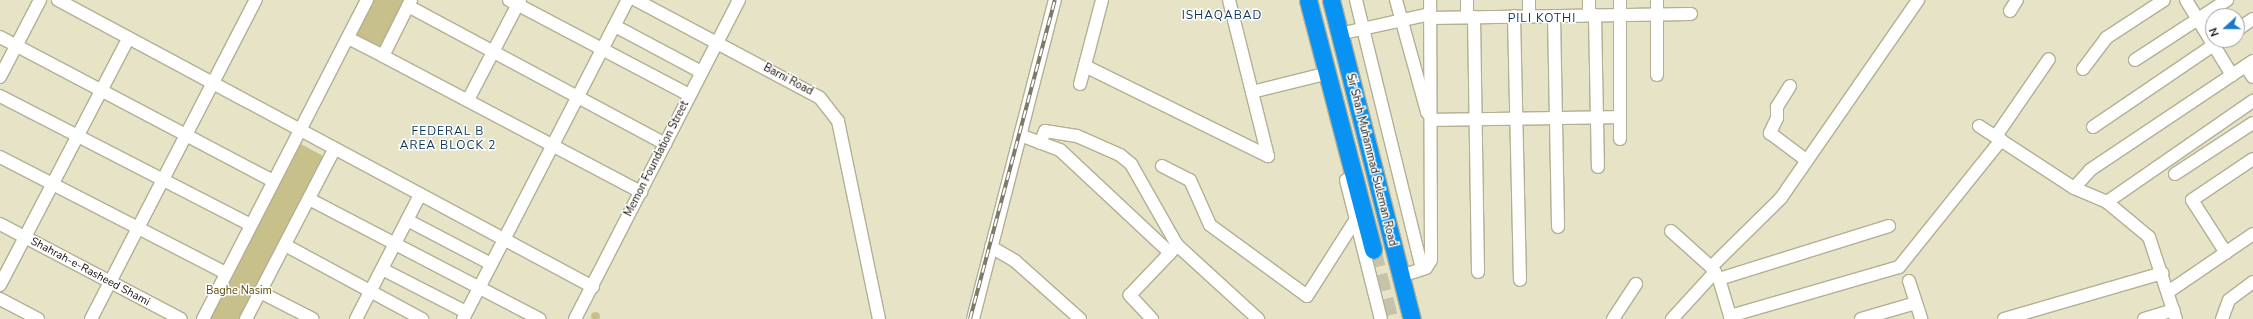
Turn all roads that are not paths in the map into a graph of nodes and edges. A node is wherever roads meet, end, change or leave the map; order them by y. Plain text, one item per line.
1 (40, 0) edge
2 (58, 0) edge
3 (256, 0) edge
4 (367, 0) edge
5 (628, 0) edge
6 (636, 0) edge
7 (739, 0) edge
8 (1055, 0) edge
9 (1102, 0) edge
10 (1229, 0) edge
11 (1307, 0) edge
12 (1331, 0) edge
13 (1356, 0) edge
14 (1396, 0) edge
15 (1430, 0) edge
16 (1467, 0) edge
17 (1528, 0) edge
18 (1589, 0) edge
19 (1620, 0) edge
20 (1657, 0) edge
21 (1918, 0) edge
22 (2016, 0) edge
23 (2164, 0) edge
24 (2186, 0) edge
25 (2227, 0) edge
26 (516, 2) edge
27 (410, 3) edge
28 (2010, 11) dead end
29 (1657, 14) junction
30 (1691, 14) dead end
31 (1592, 15) junction
32 (1620, 15) junction
33 (1430, 16) junction
34 (1514, 16) junction
35 (1529, 16) junction
36 (1554, 16) junction
37 (1470, 17) junction
38 (2198, 19) junction
39 (1401, 20) junction
40 (615, 26) junction
41 (1364, 27) junction
42 (2205, 27) edge
43 (1339, 34) junction
44 (0, 37) edge
45 (128, 38) junction
46 (348, 38) junction
47 (716, 42) junction
48 (16, 46) junction
49 (2211, 48) edge
50 (2220, 48) edge
51 (603, 49) junction
52 (494, 51) junction
53 (383, 56) junction
54 (2049, 59) dead end
55 (2135, 60) dead end
56 (2250, 63) edge
57 (1085, 66) junction
58 (2083, 69) dead end
59 (701, 72) junction
60 (1320, 75) junction
61 (1657, 75) dead end
62 (2232, 75) junction
63 (0, 77) edge
64 (2253, 77) edge
65 (1080, 84) dead end
66 (212, 85) junction
67 (1790, 86) dead end
68 (102, 90) junction
69 (1252, 92) junction
70 (689, 95) junction
71 (0, 96) edge
72 (579, 96) junction
73 (468, 100) junction
74 (2253, 101) edge
75 (1597, 117) junction
76 (1619, 117) junction
77 (1516, 118) junction
78 (1556, 118) junction
79 (1475, 119) junction
80 (1433, 120) junction
81 (2253, 123) edge
82 (1979, 126) dead end
83 (2094, 127) dead end
84 (299, 131) junction
85 (186, 134) junction
86 (1020, 135) junction
87 (77, 137) junction
88 (1998, 138) junction
89 (1620, 139) dead end
90 (1040, 143) junction
91 (665, 144) junction
92 (554, 146) junction
93 (334, 150) junction
94 (0, 157) edge
95 (2253, 159) edge
96 (1806, 160) junction
97 (1162, 166) dead end
98 (1598, 167) dead end
99 (2175, 174) dead end
100 (273, 181) junction
101 (162, 182) junction
102 (52, 184) junction
103 (2074, 188) junction
104 (641, 192) junction
105 (420, 195) junction
106 (309, 199) junction
107 (2106, 202) junction
108 (1356, 219) junction
109 (407, 220) junction
110 (0, 224) edge
111 (251, 225) junction
112 (1558, 226) dead end
113 (1889, 226) dead end
114 (138, 228) junction
115 (1671, 231) dead end
116 (2253, 234) edge
117 (25, 237) junction
118 (504, 238) junction
119 (395, 242) junction
120 (285, 245) junction
121 (991, 247) junction
122 (1174, 249) junction
123 (1373, 250) tunnel mouth
124 (2226, 253) junction
125 (491, 264) junction
126 (382, 269) junction
127 (1422, 269) junction
128 (1478, 272) dead end
129 (226, 273) junction
130 (1715, 273) junction
131 (2162, 273) junction
132 (1400, 276) junction
133 (1520, 280) dead end
134 (1909, 281) dead end
135 (110, 282) junction
136 (2253, 282) edge
137 (1636, 284) dead end
138 (0, 285) edge
139 (593, 286) junction
140 (479, 287) junction
141 (370, 291) junction
142 (260, 292) junction
143 (2168, 292) junction
144 (0, 299) edge
145 (1916, 303) junction
146 (2175, 315) edge
147 (464, 316) edge
148 (1731, 317) edge
149 (38, 319) edge
150 (91, 319) edge
151 (180, 319) edge
152 (202, 319) edge
153 (246, 319) edge
154 (313, 319) edge
155 (356, 319) edge
156 (422, 319) edge
157 (540, 319) edge
158 (575, 319) edge
159 (879, 319) edge
160 (973, 319) edge
161 (1080, 319) edge
162 (1152, 319) edge
163 (1258, 319) edge
164 (1381, 319) edge
165 (1412, 319) edge
166 (1613, 319) edge
167 (1672, 319) edge
168 (1861, 319) edge
169 (1921, 319) edge
170 (2004, 319) edge
171 (2144, 319) edge
172 (2222, 319) edge

1 - 48 street
2 - 45 street
3 - 66 street
4 - 46 street
5 - 40 street
6 - 47 street, Barni Road
7 - 47 street, Memon Foundation Street
8 - 86 street
9 - 57 street
10 - 69 street
11 - 60 street
11 - 123 highway, Sir Shah Muhammad Suleman Road
12 - 43 highway, Sir Shah Muhammad Suleman Road
13 - 41 street
14 - 39 street
15 - 33 street
16 - 37 street
17 - 35 street
18 - 31 street
19 - 32 street
20 - 29 street
21 - 96 street
22 - 28 street
23 - 58 street
24 - 38 street
25 - 38 street
26 - 51 street
26 - 52 street
27 - 52 street
27 - 53 street
29 - 30 street
29 - 32 street
29 - 61 street
31 - 32 street
31 - 36 street
31 - 75 street
32 - 76 street
33 - 37 street
33 - 39 street
33 - 80 street
34 - 35 street
34 - 37 street
34 - 77 street
35 - 36 street
36 - 78 street
37 - 79 street
38 - 42 street
38 - 55 street
39 - 41 street
39 - 80 street
40 - 51 street
40 - 59 street
41 - 43 street
41 - 127 street
43 - 132 highway, Sir Shah Muhammad Suleman Road
44 - 48 street
45 - 66 street
45 - 68 street
46 - 53 street
46 - 84 street
47 - 59 street, Memon Foundation Street
47 - 159 street, Barni Road
48 - 63 street
48 - 68 street
49 - 83 street
50 - 62 street
51 - 70 street
51 - 72 street
52 - 72 street
52 - 73 street
53 - 73 street
54 - 88 street
56 - 62 street
56 - 64 street
57 - 65 street
57 - 69 street
59 - 70 street, Memon Foundation Street
60 - 69 street
60 - 108 street
62 - 103 street
66 - 84 street
66 - 85 street
67 - 96 street
68 - 85 street
68 - 87 street
70 - 91 street, Memon Foundation Street
71 - 87 street
72 - 91 street
72 - 92 street
73 - 92 street
74 - 107 street
75 - 76 street
75 - 78 street
75 - 98 street
76 - 89 street
77 - 78 street
77 - 79 street
77 - 133 street
78 - 112 street
79 - 80 street
79 - 128 street
80 - 127 street
81 - 99 street
82 - 88 street
84 - 93 street
84 - 100 street
85 - 100 street
85 - 101 street
86 - 90 street
86 - 121 street
87 - 101 street
87 - 102 street
88 - 103 street
88 - 148 street
90 - 122 street
90 - 122 street
91 - 104 street, Memon Foundation Street
92 - 104 street
92 - 118 street
93 - 105 street
93 - 106 street
94 - 102 street
95 - 124 street
96 - 130 street
97 - 108 street
100 - 111 street
101 - 111 street
101 - 114 street
102 - 114 street
102 - 117 street
103 - 107 street
104 - 139 street, Memon Foundation Street
105 - 109 street
105 - 118 street
106 - 119 street
106 - 120 street
107 - 131 street
108 - 164 street
109 - 119 street
109 - 125 street
110 - 117 street, Shahrah-e-Rasheed Shami
111 - 129 street
113 - 130 street
114 - 129 street
114 - 135 street
115 - 130 street
116 - 124 street
117 - 135 street, Shahrah-e-Rasheed Shami
117 - 138 street
118 - 125 street
118 - 139 street
119 - 126 street
119 - 140 street
120 - 141 street
120 - 142 street
121 - 160 street
121 - 161 street
122 - 162 street
122 - 163 street
124 - 143 street
125 - 140 street
126 - 141 street
126 - 147 street
127 - 132 street
129 - 152 street
130 - 148 street
130 - 167 street
131 - 143 street
131 - 170 street
132 - 165 highway, Sir Shah Muhammad Suleman Road
134 - 145 street
135 - 150 street
135 - 151 street, Shahrah-e-Rasheed Shami
136 - 172 street
137 - 166 street
139 - 158 street, Memon Foundation Street
140 - 147 street
140 - 157 street
141 - 155 street
141 - 156 street
142 - 153 street
142 - 154 street
143 - 146 street
144 - 149 street
145 - 168 street
145 - 169 street
146 - 171 street

